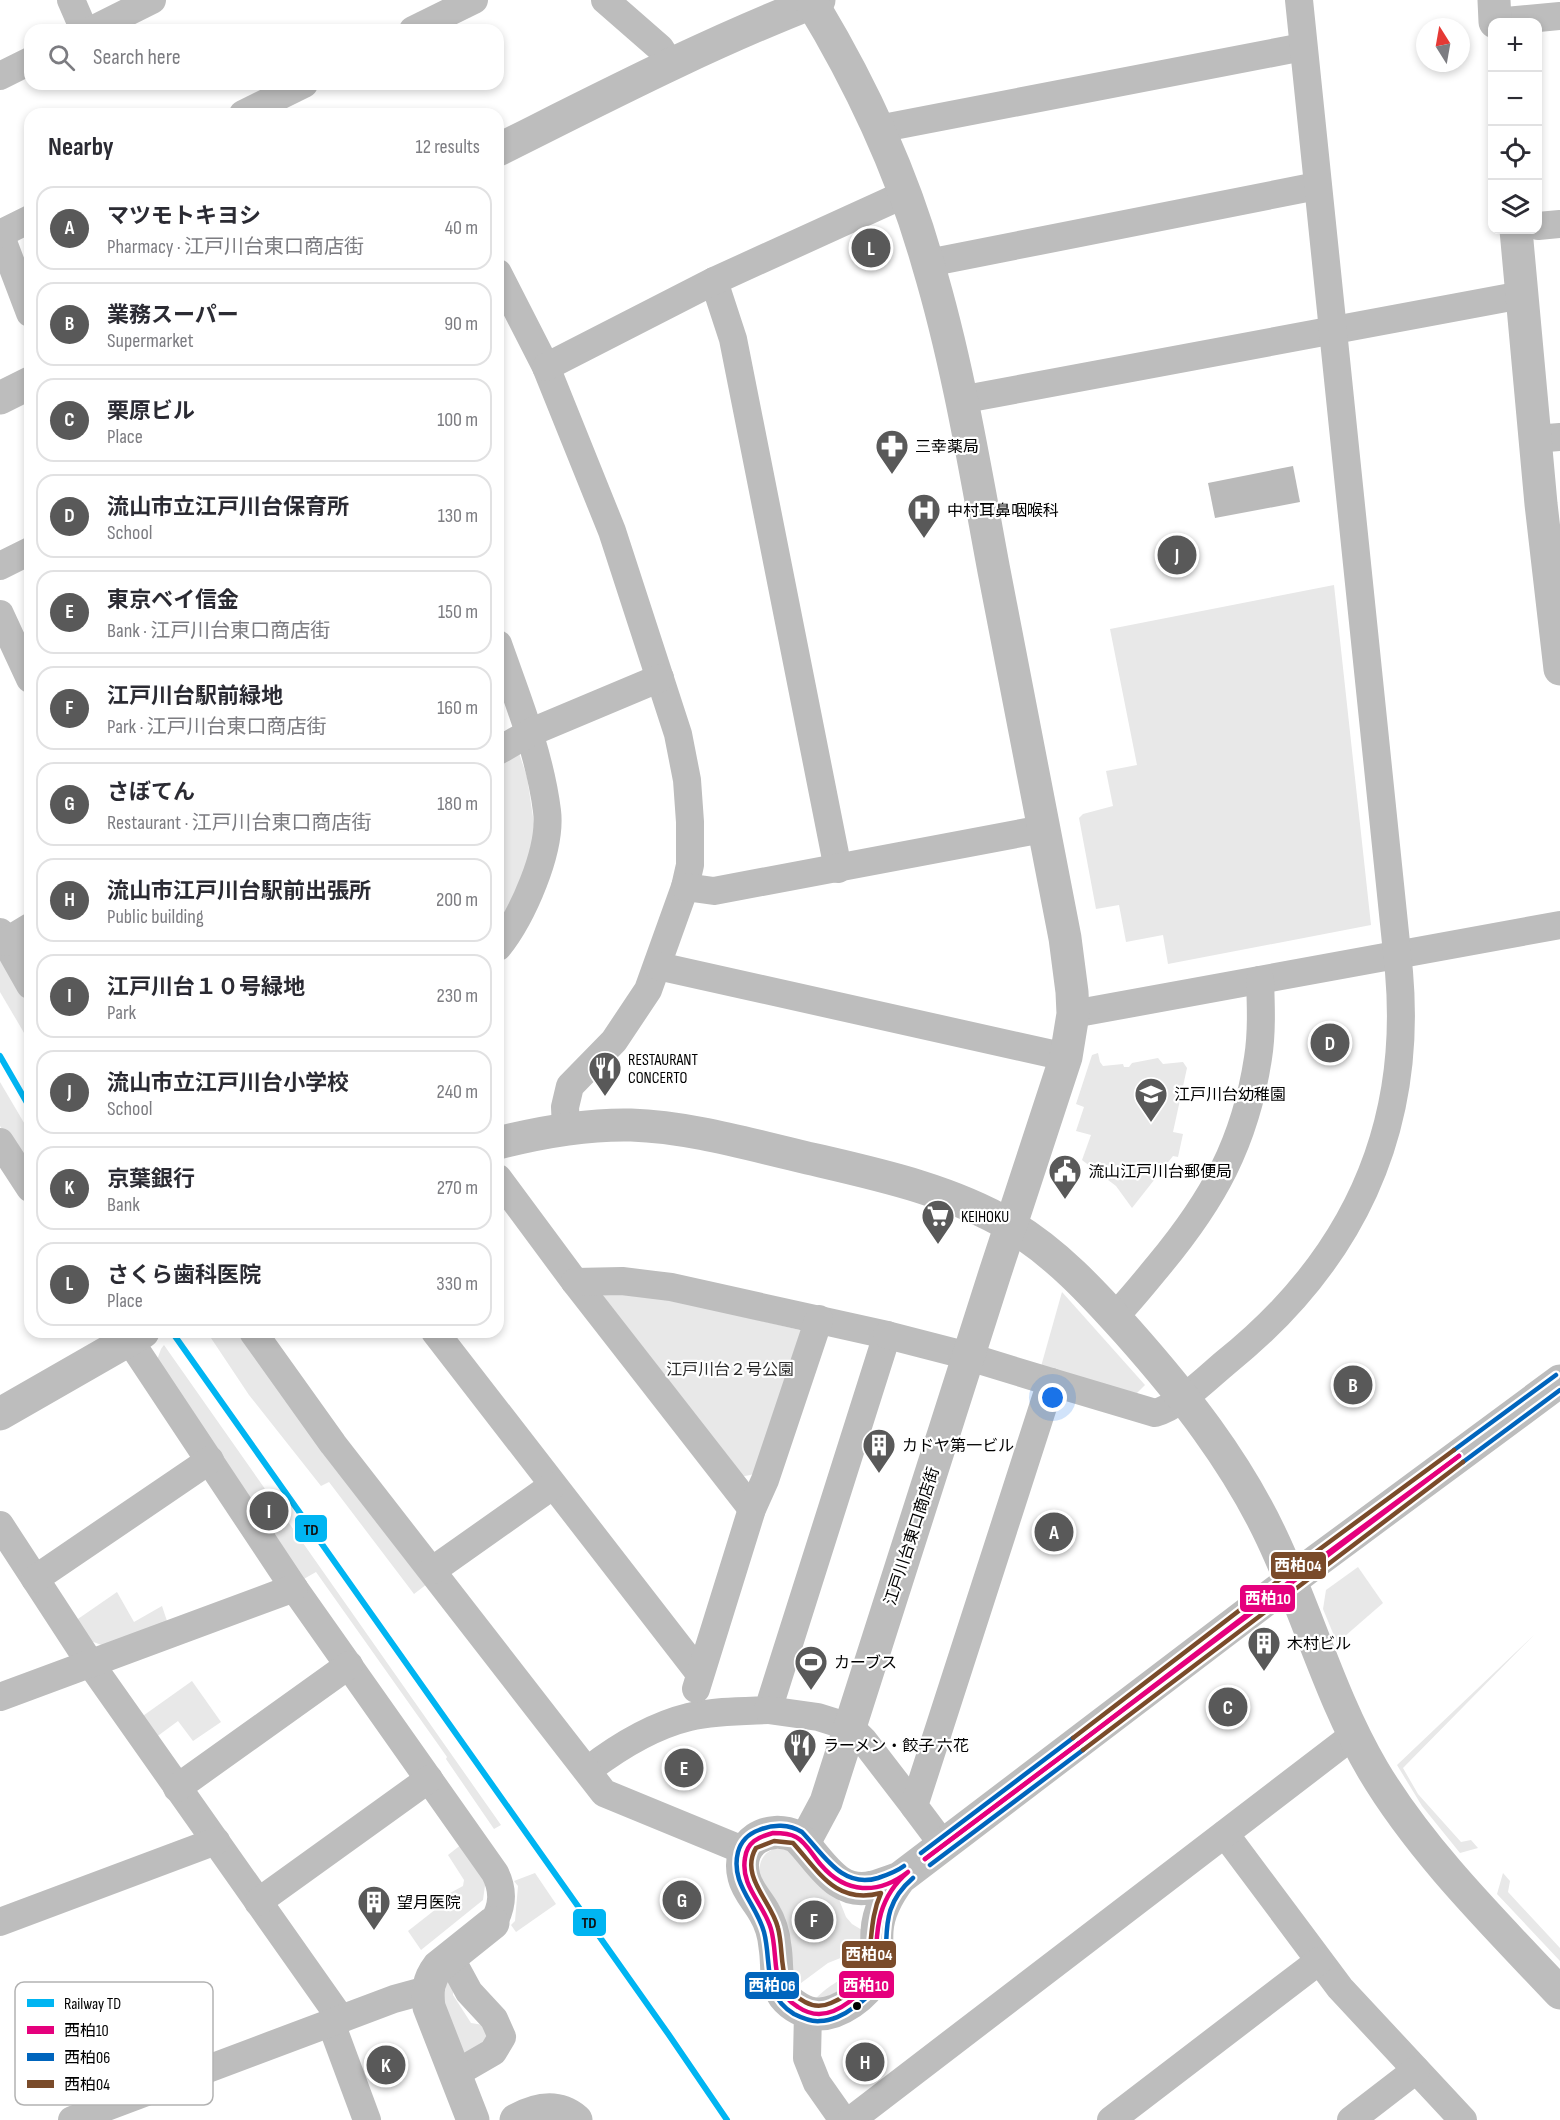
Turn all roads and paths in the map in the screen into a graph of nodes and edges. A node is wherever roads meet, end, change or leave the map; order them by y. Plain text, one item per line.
1 (71, 0) edge
2 (152, 0) edge
3 (474, 0) edge
4 (605, 0) edge
5 (1299, 0) edge
6 (1494, 0) edge
7 (813, 1) edge
8 (1560, 16) edge
9 (1495, 18) edge
10 (1538, 18) edge
11 (81, 24) edge
12 (104, 24) edge
13 (425, 24) edge
14 (1303, 47) junction
15 (24, 64) edge
16 (670, 64) junction
17 (0, 76) edge
18 (292, 90) edge
19 (255, 108) edge
20 (878, 129) junction
21 (504, 147) edge
22 (1317, 186) junction
23 (905, 194) junction
24 (24, 222) edge
25 (1560, 224) edge
26 (1542, 226) edge
27 (0, 234) edge
28 (1516, 234) edge
29 (928, 263) junction
30 (714, 281) junction
31 (1522, 295) junction
32 (24, 297) edge
33 (507, 314) edge
34 (1333, 330) junction
35 (546, 367) junction
36 (24, 386) edge
37 (0, 398) edge
38 (960, 400) junction
39 (1548, 438) edge
40 (1551, 503) edge
41 (24, 554) edge
42 (0, 566) edge
43 (1555, 580) edge
44 (0, 614) edge
45 (1559, 657) edge
46 (504, 661) edge
47 (24, 666) edge
48 (660, 678) junction
49 (529, 733) junction
50 (504, 748) edge
51 (1043, 829) junction
52 (838, 869) junction
53 (685, 887) junction
54 (1560, 925) edge
55 (24, 929) edge
56 (2, 937) edge
57 (504, 938) edge
58 (1397, 955) junction
59 (658, 966) junction
60 (24, 975) edge
61 (1260, 980) junction
62 (1072, 1014) junction
63 (1066, 1057) junction
64 (566, 1129) junction
65 (504, 1141) edge
66 (0, 1142) edge
67 (24, 1179) edge
68 (504, 1186) edge
69 (1011, 1226) junction
70 (575, 1282) junction
71 (1114, 1317) junction
72 (819, 1319) junction
73 (887, 1335) junction
74 (125, 1338) edge
75 (134, 1338) edge
76 (257, 1338) edge
77 (440, 1338) edge
78 (969, 1357) junction
79 (1560, 1380) edge
80 (1051, 1382) junction
81 (1184, 1397) junction
82 (1, 1410) edge
83 (210, 1460) junction
84 (552, 1486) junction
85 (752, 1509) junction
86 (0, 1525) edge
87 (433, 1570) junction
88 (34, 1579) junction
89 (1291, 1581) junction
90 (294, 1588) junction
91 (90, 1663) junction
92 (350, 1665) junction
93 (700, 1674) junction
94 (0, 1697) edge
95 (768, 1710) junction
96 (689, 1717) junction
97 (850, 1727) junction
98 (1355, 1734) junction
99 (588, 1770) junction
100 (429, 1779) junction
101 (177, 1788) junction
102 (914, 1806) junction
103 (1225, 1834) junction
104 (216, 1841) junction
105 (804, 1843) junction
106 (944, 1846) junction
107 (745, 1851) junction
108 (900, 1878) junction
109 (839, 1883) junction
110 (258, 1902) junction
111 (0, 1922) edge
112 (492, 1923) joint
113 (877, 1932) junction
114 (450, 1957) junction
115 (1319, 1961) junction
116 (1559, 1989) edge
117 (427, 1990) junction
118 (808, 2012) junction
119 (336, 2021) junction
120 (213, 2067) edge
121 (1416, 2070) junction
122 (455, 2074) junction
123 (112, 2105) edge
124 (72, 2120) edge
125 (367, 2120) edge
126 (473, 2120) edge
127 (516, 2120) edge
128 (576, 2120) edge
129 (843, 2120) edge
130 (851, 2120) edge
131 (1111, 2120) edge
132 (1351, 2120) edge
133 (1463, 2120) edge

1 - 11 street
2 - 12 street
3 - 13 street
4 - 16 street
5 - 14 street
6 - 9 street
7 - 16 street
7 - 20 street, 江戸川台東口商店街
8 - 10 street
14 - 20 street
14 - 22 street
15 - 17 street
16 - 21 street
18 - 19 street
20 - 23 street, 江戸川台東口商店街
22 - 29 street
22 - 34 street
23 - 29 street, 江戸川台東口商店街
23 - 30 street
24 - 27 street
25 - 26 street
27 - 32 street
28 - 31 street
29 - 38 street, 江戸川台東口商店街
30 - 35 street
30 - 52 street
31 - 34 street
31 - 39 street
33 - 35 street
34 - 38 street
34 - 58 street
35 - 48 street
36 - 37 street
38 - 51 street, 江戸川台東口商店街
39 - 40 street
40 - 43 street
41 - 42 street
43 - 45 street
44 - 47 street
46 - 49 street
48 - 49 street
48 - 53 street
49 - 50 street
49 - 57 street
51 - 52 street
51 - 62 street, 江戸川台東口商店街
52 - 53 street
53 - 59 street
54 - 58 street
55 - 56 street
56 - 60 street
58 - 61 street
58 - 81 street
59 - 63 street
59 - 64 street
61 - 62 street
61 - 71 street
62 - 63 street, 江戸川台東口商店街
63 - 69 street, 江戸川台東口商店街
64 - 65 street
64 - 69 street
66 - 67 street
68 - 70 street
69 - 71 street
69 - 78 street, 江戸川台東口商店街
70 - 72 street
70 - 85 street
71 - 81 street
72 - 73 street
72 - 85 street
73 - 78 street
73 - 95 street
74 - 82 street
75 - 83 street
76 - 87 street
77 - 84 street
78 - 80 street
78 - 97 street, 江戸川台東口商店街
79 - 89 street
80 - 81 street
80 - 102 street
81 - 89 street
83 - 88 street
83 - 90 street
84 - 87 street
84 - 93 street
85 - 93 street
86 - 88 street
87 - 99 street
88 - 91 street
89 - 98 street
89 - 106 street
90 - 91 street
90 - 92 street
91 - 94 street
91 - 101 street
92 - 100 street
92 - 101 street
93 - 96 street
95 - 96 street
95 - 97 street
96 - 99 street
97 - 102 street
97 - 105 street, 江戸川台東口商店街
98 - 103 street
98 - 116 street
99 - 107 street
100 - 110 street
100 - 112 street
101 - 104 street
102 - 106 street
103 - 115 street
103 - 130 street
104 - 110 street
104 - 111 street
105 - 107 street
105 - 109 street
106 - 108 street
107 - 118 street
108 - 109 street
108 - 113 street
109 - 113 street
110 - 119 street
112 - 114 street
113 - 118 street
114 - 117 street
114 - 122 street
115 - 121 street
115 - 131 street
117 - 119 street
117 - 122 street
118 - 129 street
119 - 120 street
119 - 125 street
121 - 132 street
121 - 133 street
122 - 126 street
123 - 124 street
127 - 128 street

